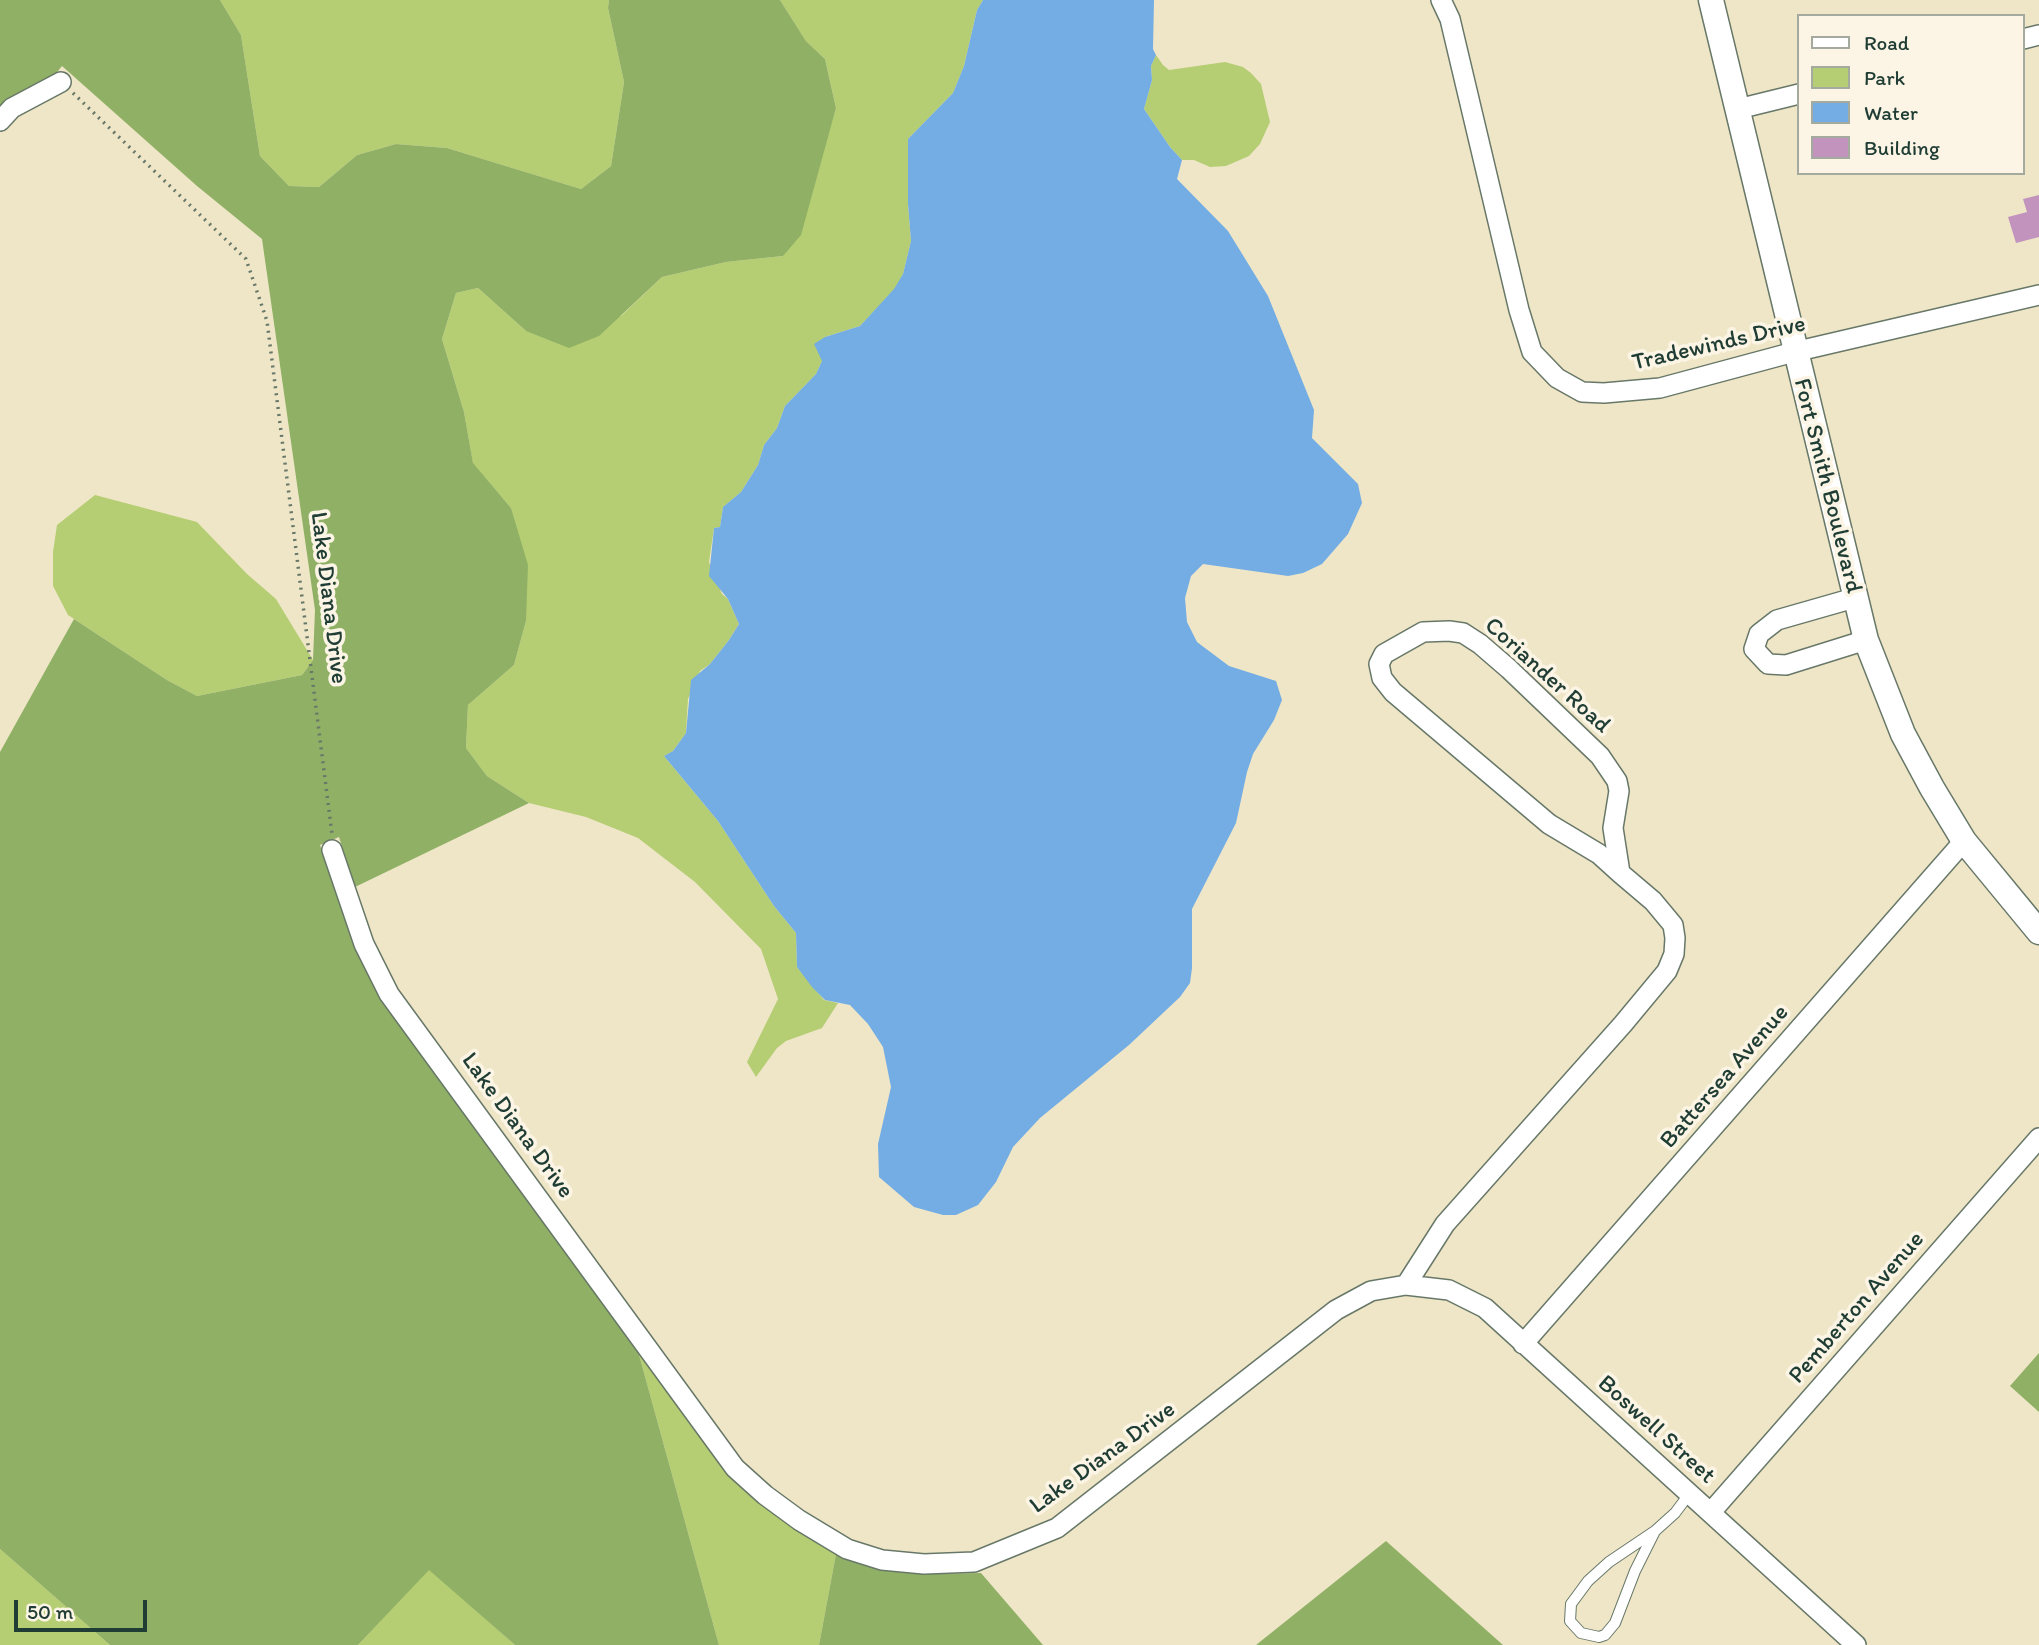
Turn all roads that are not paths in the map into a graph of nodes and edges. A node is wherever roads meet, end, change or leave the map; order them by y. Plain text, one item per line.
1 (1441, 0) edge
2 (1711, 0) edge
3 (61, 82) road end
4 (1798, 94) edge
5 (1738, 109) junction
6 (0, 121) edge
7 (2039, 295) edge
8 (1794, 352) junction
9 (1854, 598) junction
10 (1866, 640) junction
11 (1964, 841) junction
12 (332, 850) road end
13 (1620, 873) junction
14 (2039, 932) edge
15 (2039, 1138) edge
16 (1406, 1285) junction
17 (1523, 1344) junction
18 (1690, 1493) junction
19 (1711, 1512) junction
20 (1654, 1531) junction
21 (1856, 1645) edge

1 - 8 street, Tradewinds Drive
2 - 5 street, Fort Smith Boulevard
3 - 6 street
4 - 5 street
5 - 8 street, Fort Smith Boulevard
7 - 8 street, Tradewinds Drive
8 - 9 street, Fort Smith Boulevard
9 - 10 street, Fort Smith Boulevard
9 - 10 street
10 - 11 street, Fort Smith Boulevard
11 - 14 street, Fort Smith Boulevard
11 - 17 street, Battersea Avenue
12 - 16 street, Lake Diana Drive
13 - 13 street, Coriander Road
13 - 16 street, Coriander Road
15 - 19 street, Pemberton Avenue
16 - 17 street, Boswell Street
17 - 18 street, Boswell Street
18 - 19 street, Boswell Street
18 - 20 lane
19 - 21 street, Boswell Street
20 - 20 lane

